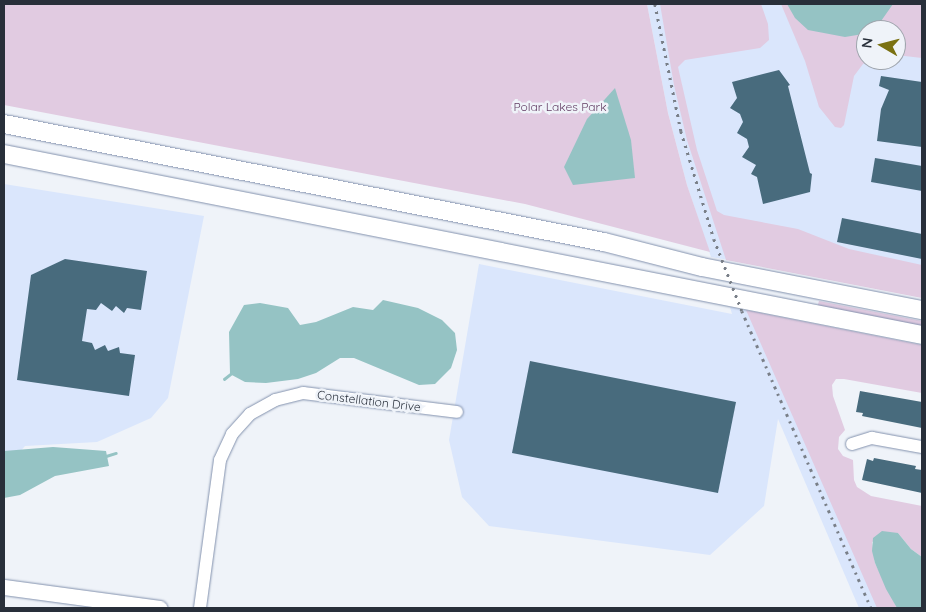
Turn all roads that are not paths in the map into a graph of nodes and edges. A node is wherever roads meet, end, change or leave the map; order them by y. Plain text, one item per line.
1 (4, 124) edge
2 (4, 154) edge
3 (922, 310) edge
4 (922, 335) edge
5 (457, 412) dead end
6 (852, 444) dead end
7 (922, 447) edge
8 (4, 587) edge
9 (160, 608) edge
10 (200, 608) edge

1 - 3 highway
2 - 4 highway
5 - 10 street, Constellation Drive
6 - 7 street
8 - 9 main road

